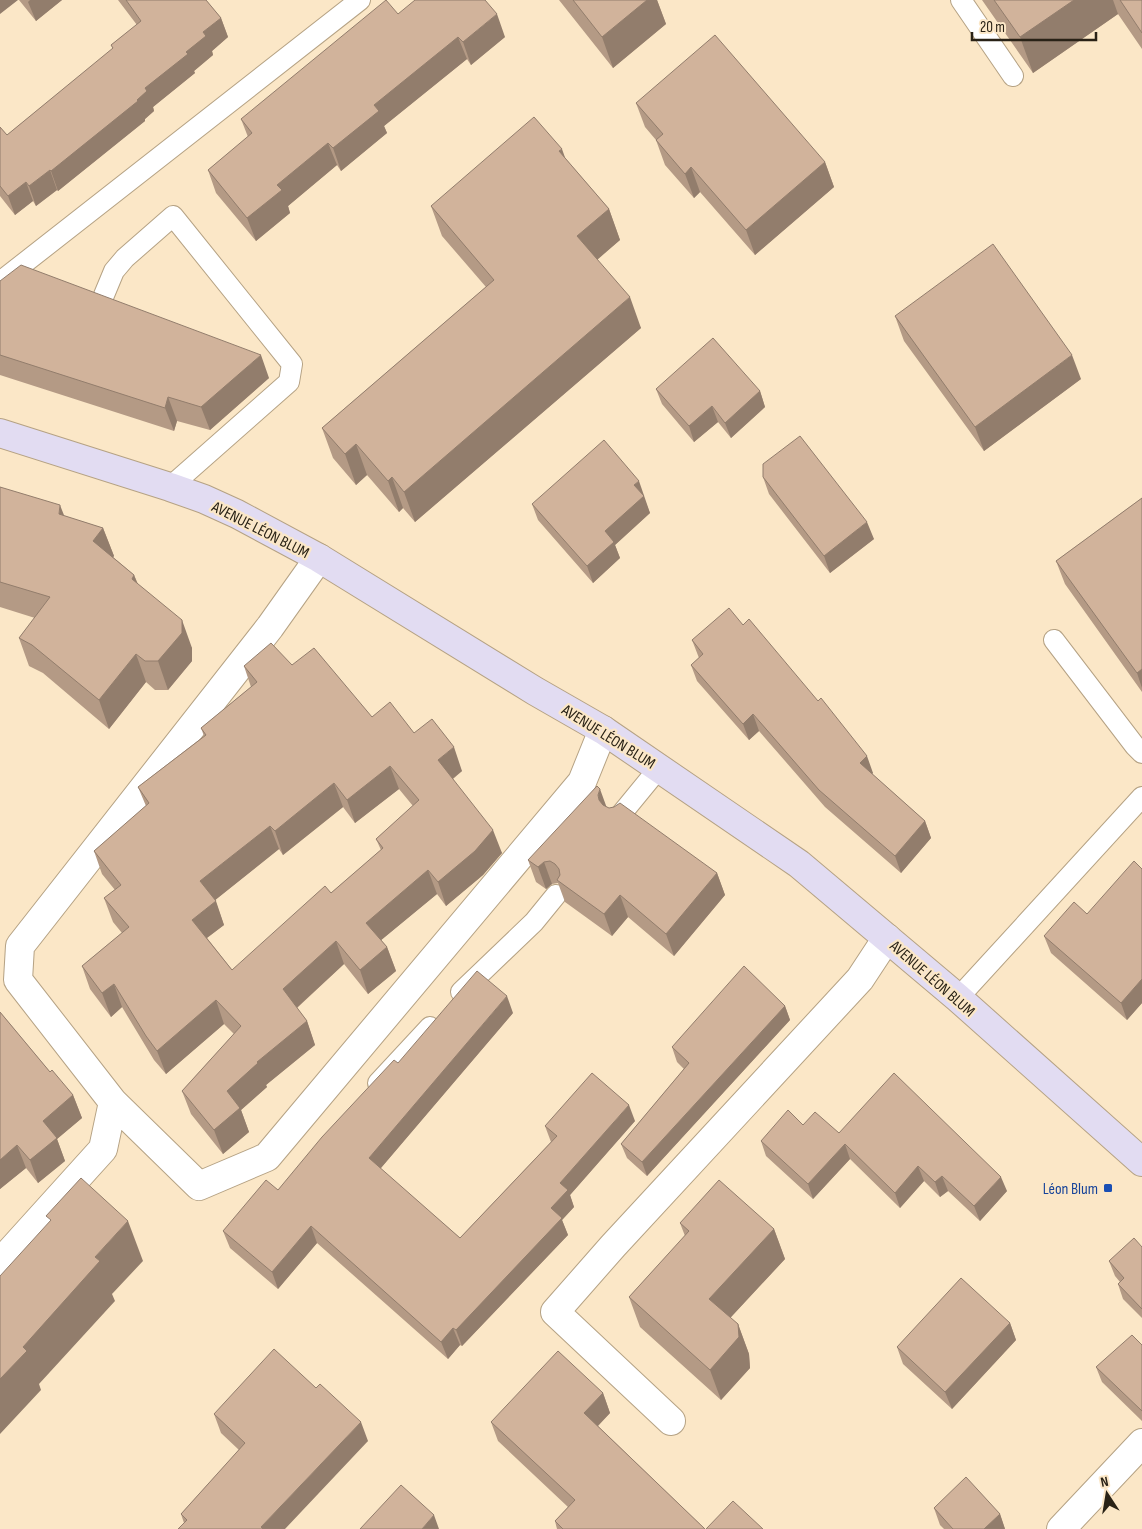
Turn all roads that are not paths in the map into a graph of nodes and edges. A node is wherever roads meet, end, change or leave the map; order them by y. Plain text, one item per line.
1 (360, 0) edge
2 (961, 0) edge
3 (1013, 76) dead end
4 (0, 282) edge
5 (104, 295) edge
6 (0, 433) edge
7 (170, 487) junction
8 (319, 558) junction
9 (1054, 640) dead end
10 (603, 730) junction
11 (1142, 753) edge
12 (659, 768) junction
13 (1142, 797) edge
14 (618, 818) edge
15 (556, 895) dead end
16 (887, 938) junction
17 (20, 946) junction
18 (0, 967) edge
19 (958, 998) junction
20 (367, 1095) edge
21 (113, 1102) junction
22 (1142, 1162) edge
23 (0, 1263) edge
24 (671, 1421) dead end
25 (1142, 1443) edge
26 (1061, 1529) edge

1 - 4 lane
2 - 3 lane
5 - 7 lane
6 - 7 street, AVENUE LÉON BLUM
7 - 8 street, AVENUE LÉON BLUM
8 - 10 street, AVENUE LÉON BLUM
8 - 17 street
9 - 11 lane
10 - 12 street, AVENUE LÉON BLUM
10 - 21 street
12 - 14 lane
12 - 16 street, AVENUE LÉON BLUM
13 - 19 lane
15 - 20 lane
16 - 19 street, AVENUE LÉON BLUM
16 - 24 street
17 - 18 street
17 - 21 street
19 - 22 street, AVENUE LÉON BLUM
21 - 23 street
25 - 26 street

